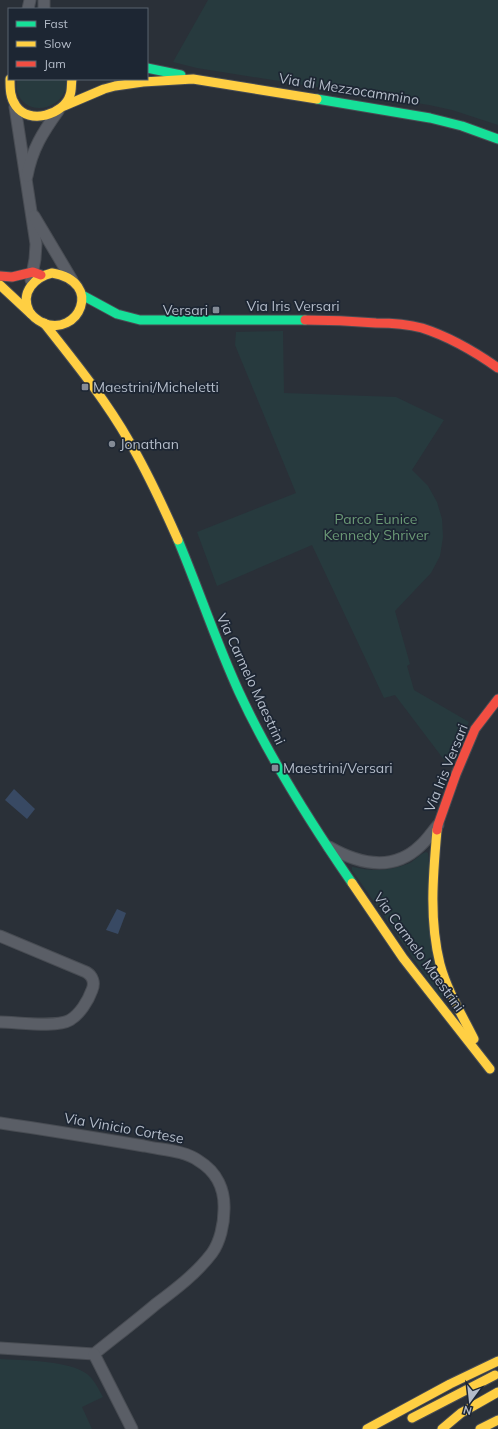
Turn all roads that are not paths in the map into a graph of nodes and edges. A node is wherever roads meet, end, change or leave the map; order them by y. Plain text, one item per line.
1 (148, 68) edge
2 (8, 71) edge
3 (0, 77) edge
4 (193, 79) junction
5 (10, 80) edge
6 (72, 80) edge
7 (0, 101) edge
8 (14, 105) junction
9 (61, 108) junction
10 (498, 139) edge
11 (26, 182) junction
12 (29, 209) junction
13 (37, 274) junction
14 (0, 276) edge
15 (72, 280) junction
16 (30, 284) joint
17 (0, 285) edge
18 (82, 295) junction
19 (32, 314) junction
20 (44, 323) junction
21 (498, 368) edge
22 (498, 699) edge
23 (438, 825) junction
24 (327, 846) junction
25 (0, 936) edge
26 (450, 992) junction
27 (435, 1001) junction
28 (0, 1022) edge
29 (492, 1071) joint
30 (0, 1122) edge
31 (0, 1348) edge
32 (94, 1354) junction
33 (498, 1360) edge
34 (498, 1373) edge
35 (498, 1392) edge
36 (498, 1402) edge
37 (498, 1420) edge
38 (402, 1423) dead end
39 (132, 1429) edge
40 (367, 1429) edge
41 (442, 1429) edge
42 (446, 1429) edge
43 (480, 1429) edge

1 - 4 main road, Via di Mezzocammino
2 - 3 main road
4 - 9 main road, Via di Mezzocammino
4 - 10 main road, Via di Mezzocammino
5 - 8 main road
6 - 9 main road
7 - 8 main road, Via di Mezzocammino
8 - 9 main road, Via di Mezzocammino
8 - 11 street
9 - 11 street
11 - 12 street
12 - 13 street
12 - 15 street
13 - 14 main road
13 - 15 main road
13 - 16 street
15 - 18 main road
16 - 19 main road
17 - 19 main road
18 - 20 main road
18 - 21 main road, Via Iris Versari
19 - 20 main road
20 - 24 main road, Via Carmelo Maestrini
22 - 23 main road, Via Iris Versari
23 - 24 street
23 - 26 main road, Via Iris Versari
24 - 27 main road, Via Carmelo Maestrini
25 - 28 street
26 - 27 street
26 - 29 main road, Via Iris Versari
27 - 29 main road, Via Carmelo Maestrini
30 - 32 street, Via Vinicio Cortese
31 - 32 street
32 - 39 street
33 - 40 main road
34 - 38 main road
35 - 41 main road
36 - 42 main road
37 - 43 main road

